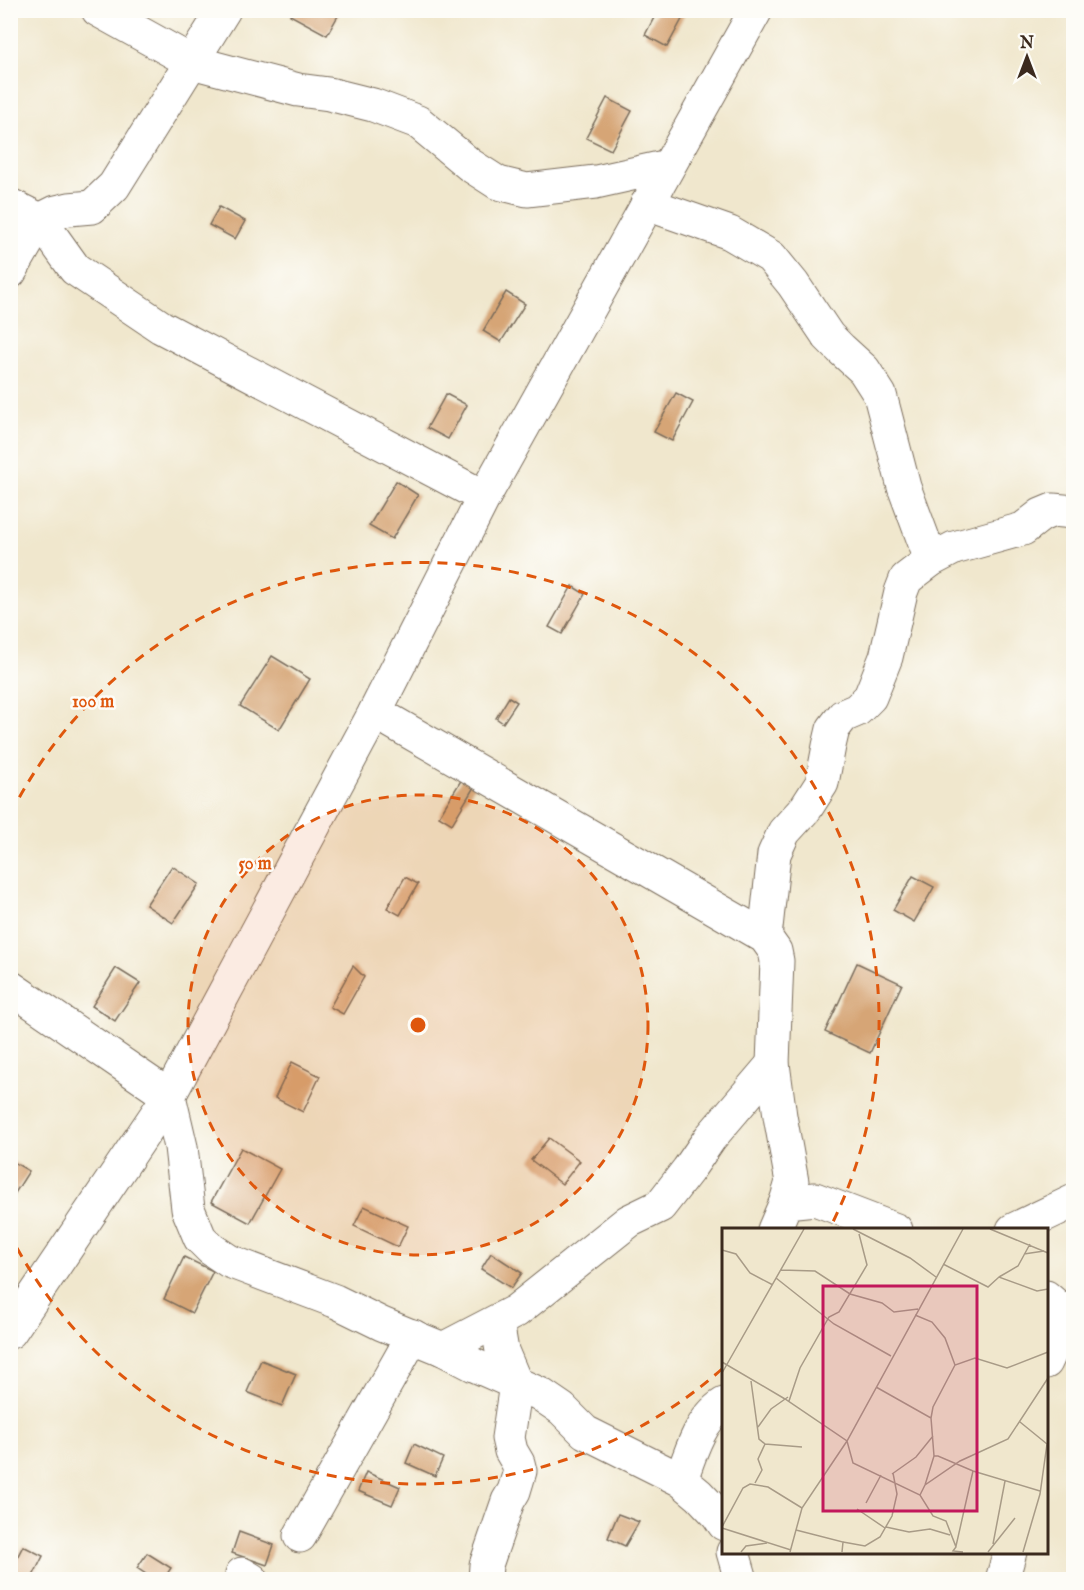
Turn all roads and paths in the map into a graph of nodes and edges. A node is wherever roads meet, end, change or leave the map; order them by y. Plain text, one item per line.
1 (98, 10) edge
2 (224, 10) edge
3 (756, 10) edge
4 (192, 62) junction
5 (668, 166) junction
6 (647, 204) junction
7 (10, 205) edge
8 (40, 220) junction
9 (10, 272) edge
10 (484, 497) junction
11 (1074, 512) edge
12 (931, 560) junction
13 (375, 712) junction
14 (765, 937) junction
15 (10, 987) edge
16 (773, 1064) junction
17 (169, 1096) junction
18 (1074, 1201) edge
19 (792, 1203) edge
20 (888, 1228) edge
21 (1017, 1228) edge
22 (1060, 1304) edge
23 (497, 1322) junction
24 (10, 1332) edge
25 (412, 1336) junction
26 (444, 1349) junction
27 (1048, 1360) edge
28 (516, 1384) junction
29 (722, 1404) edge
30 (681, 1480) junction
31 (722, 1521) edge
32 (300, 1536) dead end
33 (734, 1554) edge
34 (1009, 1554) edge
35 (485, 1580) edge
36 (741, 1580) edge
37 (1002, 1580) edge

1 - 4 street
2 - 4 street
3 - 5 street
4 - 5 street
4 - 8 street
5 - 6 street
6 - 10 street
6 - 12 street
7 - 8 street
8 - 9 street
8 - 10 street
10 - 13 street
11 - 12 street
12 - 14 street
13 - 14 street
13 - 17 street
14 - 16 street
15 - 17 street
16 - 19 street
16 - 23 street
17 - 24 street
17 - 25 street
18 - 21 street
19 - 20 street
22 - 27 street
23 - 26 street
23 - 28 street
25 - 26 street
25 - 32 street
26 - 28 street
28 - 30 street
28 - 35 street
29 - 30 street
30 - 31 street
33 - 36 street
34 - 37 street

